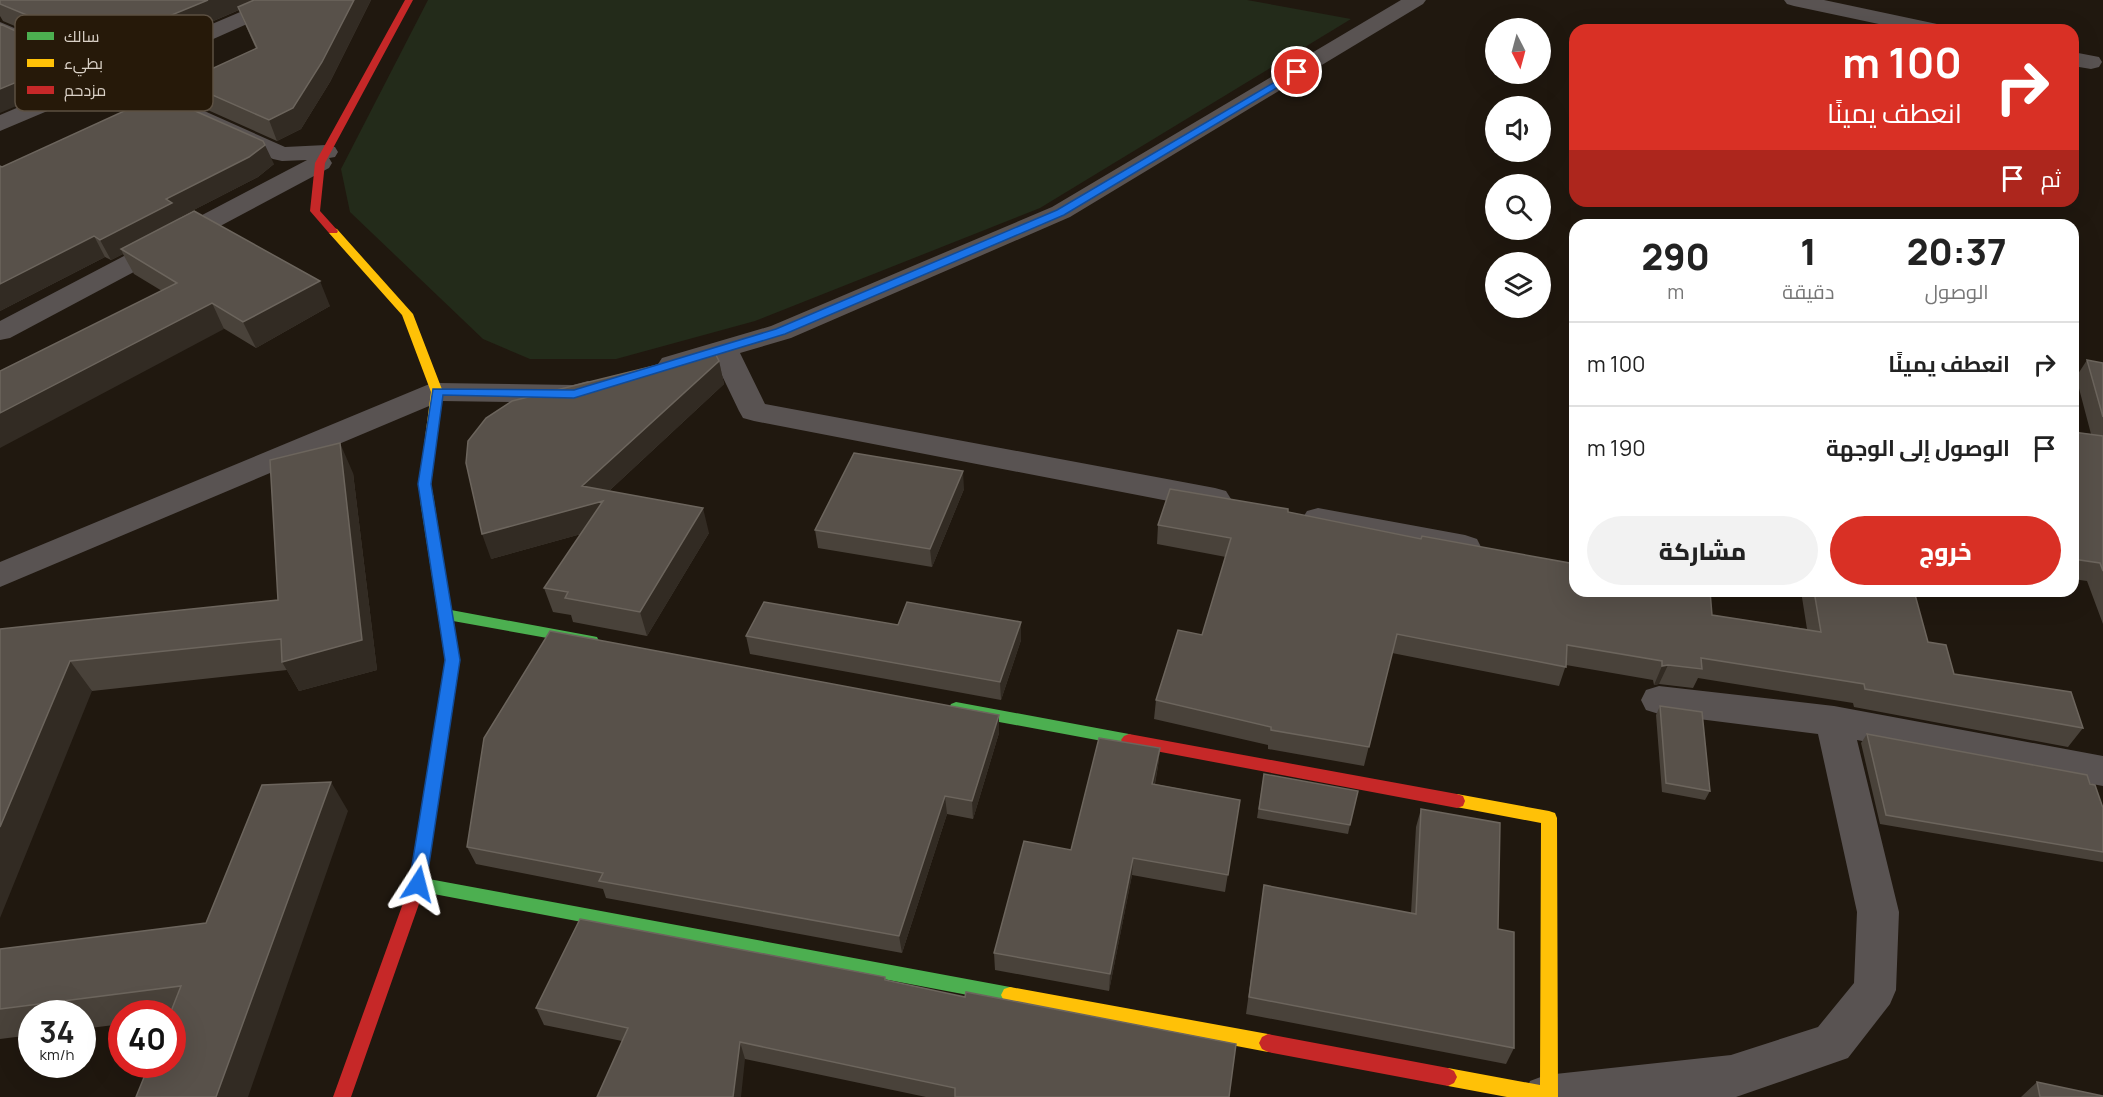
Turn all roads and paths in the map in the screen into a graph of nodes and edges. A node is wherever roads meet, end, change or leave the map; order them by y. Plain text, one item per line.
1 (285, 0) edge
2 (409, 0) edge
3 (1416, 0) edge
4 (1794, 0) edge
5 (1908, 24) edge
6 (0, 28) edge
7 (213, 31) edge
8 (15, 35) edge
9 (30, 111) edge
10 (187, 111) edge
11 (0, 124) edge
12 (323, 157) junction
13 (0, 332) edge
14 (724, 349) junction
15 (649, 371) edge
16 (606, 384) edge
17 (437, 392) junction
18 (1245, 505) edge
19 (1292, 514) edge
20 (1491, 552) edge
21 (0, 575) edge
22 (445, 614) junction
23 (609, 644) edge
24 (1659, 700) dead end
25 (938, 705) edge
26 (1834, 722) junction
27 (2103, 771) edge
28 (418, 884) junction
29 (1547, 1096) edge
30 (342, 1097) edge

1 - 7 street
2 - 12 street
3 - 14 street
4 - 5 street
6 - 8 street
9 - 11 street
10 - 12 street
12 - 13 street
12 - 17 street
14 - 15 street
14 - 18 street
16 - 17 street
17 - 21 street
17 - 22 street
19 - 20 street
22 - 23 street
22 - 28 street
24 - 26 street
25 - 29 street
26 - 27 street
26 - 29 street
28 - 29 street
28 - 30 street

